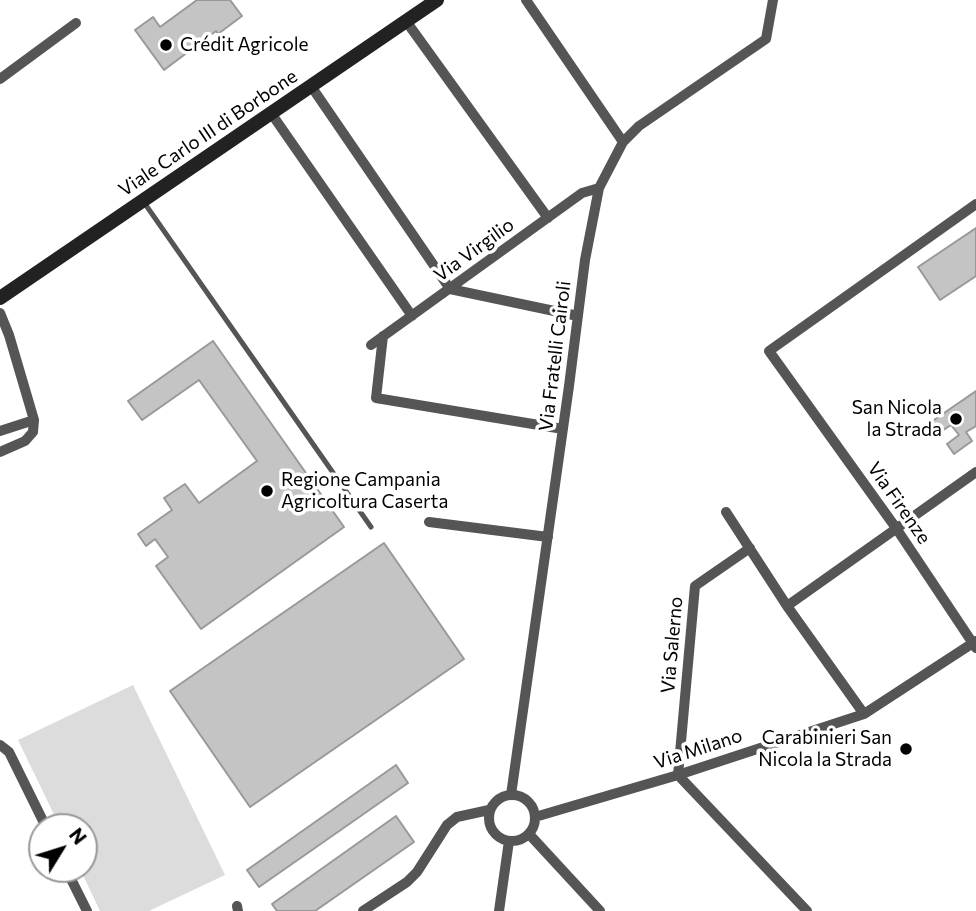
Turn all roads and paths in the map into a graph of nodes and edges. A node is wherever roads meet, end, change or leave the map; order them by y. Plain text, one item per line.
1 (437, 0) edge
2 (526, 0) edge
3 (773, 0) edge
4 (406, 21) junction
5 (76, 23) dead end
6 (0, 79) edge
7 (311, 86) junction
8 (271, 113) junction
9 (623, 142) junction
10 (599, 188) junction
11 (143, 201) junction
12 (976, 204) edge
13 (548, 218) junction
14 (450, 289) junction
15 (0, 298) edge
16 (0, 313) edge
17 (412, 316) junction
18 (578, 316) junction
19 (383, 336) junction
20 (371, 345) dead end
21 (34, 420) junction
22 (563, 429) junction
23 (0, 431) edge
24 (0, 452) edge
25 (976, 472) edge
26 (726, 512) dead end
27 (429, 522) dead end
28 (371, 527) dead end
29 (896, 528) junction
30 (548, 537) junction
31 (750, 548) junction
32 (787, 606) junction
33 (975, 644) edge
34 (864, 714) junction
35 (0, 746) edge
36 (678, 775) junction
37 (511, 794) junction
38 (489, 810) junction
39 (39, 813) edge
40 (535, 817) junction
41 (529, 834) junction
42 (509, 841) junction
43 (73, 883) edge
44 (87, 911) edge
45 (363, 911) edge
46 (499, 911) edge
47 (600, 911) edge
48 (807, 911) edge

1 - 4 main road, Viale Carlo III di Borbone
2 - 9 street
3 - 9 street, Via Fratelli Cairoli
4 - 7 main road, Viale Carlo III di Borbone
4 - 13 street
5 - 6 street
7 - 8 main road, Viale Carlo III di Borbone
7 - 14 street
8 - 11 main road, Viale Carlo III di Borbone
8 - 17 street
9 - 10 street, Via Fratelli Cairoli
10 - 13 street, Via Virgilio
10 - 18 street, Via Fratelli Cairoli
11 - 15 main road, Viale Carlo III di Borbone
11 - 28 lane
12 - 29 street, Via Firenze
13 - 14 street, Via Virgilio
14 - 17 street, Via Virgilio
14 - 18 street
16 - 21 street
17 - 19 street, Via Virgilio
18 - 22 street, Via Fratelli Cairoli
19 - 20 street, Via Virgilio
19 - 22 street
21 - 23 street
21 - 24 street
22 - 30 street, Via Fratelli Cairoli
25 - 29 street
26 - 31 street
27 - 30 street
29 - 32 street
29 - 33 street, Via Firenze
30 - 37 street, Via Fratelli Cairoli
31 - 32 street
31 - 36 street, Via Salerno
32 - 34 street
33 - 34 street, Via Milano
34 - 36 street, Via Milano
35 - 39 street
36 - 40 street, Via Milano
36 - 48 street
37 - 38 street
37 - 40 street
38 - 42 street
38 - 45 street
40 - 41 street
41 - 42 street
41 - 47 street
42 - 46 street
43 - 44 street

